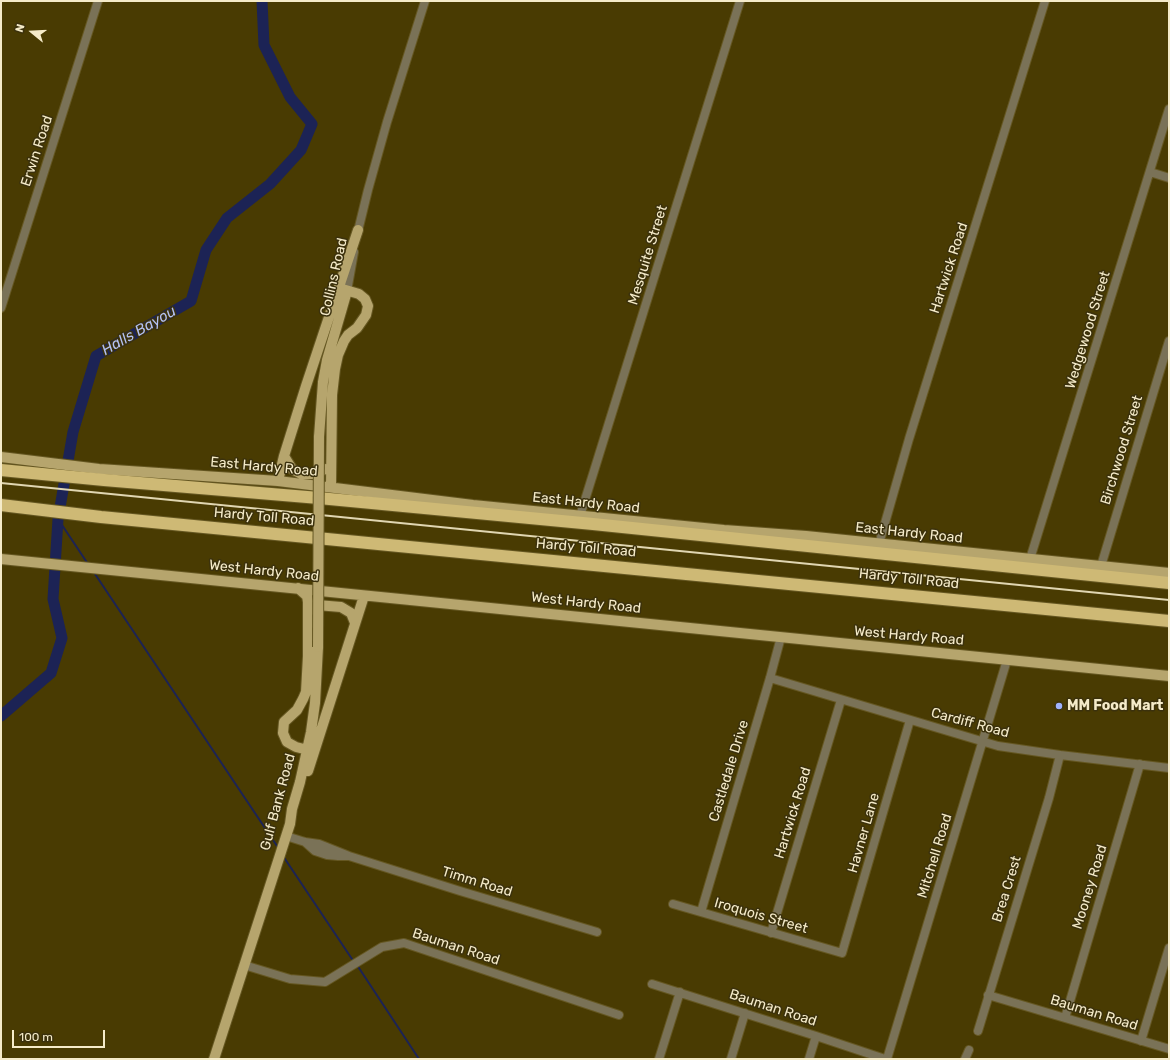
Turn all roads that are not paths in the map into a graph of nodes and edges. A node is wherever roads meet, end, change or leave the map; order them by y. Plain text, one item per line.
1 (98, 1) edge
2 (425, 1) edge
3 (740, 1) edge
4 (1045, 1) edge
5 (1169, 109) edge
6 (1150, 172) junction
7 (1169, 178) edge
8 (358, 230) joint
9 (343, 289) junction
10 (1, 308) edge
11 (1169, 341) edge
12 (284, 456) junction
13 (1, 457) edge
14 (330, 458) junction
15 (1, 470) edge
16 (278, 481) junction
17 (331, 487) junction
18 (1, 505) edge
19 (580, 516) junction
20 (879, 544) junction
21 (1, 559) edge
22 (1030, 559) junction
23 (1100, 566) junction
24 (318, 567) joint
25 (1169, 573) edge
26 (1169, 583) edge
27 (298, 588) junction
28 (364, 596) junction
29 (308, 613) junction
30 (1169, 621) edge
31 (355, 623) junction
32 (781, 637) junction
33 (1007, 660) junction
34 (1169, 676) edge
35 (770, 678) junction
36 (841, 700) junction
37 (910, 720) junction
38 (983, 741) junction
39 (310, 751) junction
40 (1060, 755) junction
41 (1140, 764) junction
42 (1169, 768) edge
43 (285, 838) junction
44 (673, 904) dead end
45 (701, 912) junction
46 (597, 932) dead end
47 (771, 933) junction
48 (1169, 948) edge
49 (842, 954) joint
50 (244, 966) junction
51 (652, 984) dead end
52 (680, 992) junction
53 (988, 995) junction
54 (745, 1013) junction
55 (619, 1015) dead end
56 (1065, 1018) junction
57 (978, 1031) dead end
58 (816, 1036) junction
59 (1141, 1041) junction
60 (1169, 1049) edge
61 (969, 1050) dead end
62 (214, 1059) edge
63 (659, 1059) edge
64 (731, 1059) edge
65 (809, 1059) edge
66 (886, 1059) edge
67 (964, 1059) edge

1 - 10 street, Erwin Road
2 - 8 street, Collins Road
3 - 19 street, Mesquite Street
4 - 20 street, Hartwick Road
5 - 6 street, Wedgewood Street
6 - 7 street
6 - 22 street, Wedgewood Street
8 - 9 main road
9 - 12 main road
9 - 14 main road
9 - 24 main road, Collins Road, bridge
11 - 23 street, Birchwood Street
12 - 14 main road
12 - 16 main road
13 - 16 main road, East Hardy Road
14 - 17 main road
15 - 26 highway, Hardy Toll Road
16 - 17 main road, East Hardy Road
17 - 19 main road, East Hardy Road
18 - 30 highway, Hardy Toll Road
19 - 20 main road, East Hardy Road
20 - 22 main road, East Hardy Road
21 - 27 main road, West Hardy Road
22 - 23 main road, East Hardy Road
23 - 25 main road, East Hardy Road
24 - 39 main road, Gulf Bank Road, bridge
27 - 28 main road, West Hardy Road
27 - 29 main road
28 - 31 main road
28 - 32 main road, West Hardy Road
29 - 31 main road
29 - 39 main road
31 - 39 main road
32 - 33 main road, West Hardy Road
32 - 35 street, Castledale Drive
33 - 34 main road, West Hardy Road
33 - 38 street, Mitchell Road
35 - 36 street, Cardiff Road
35 - 45 street, Castledale Drive
36 - 37 street, Cardiff Road
36 - 47 street, Hartwick Road
37 - 38 street, Cardiff Road
37 - 49 street, Havner Lane
38 - 40 street, Cardiff Road
38 - 66 street, Mitchell Road
39 - 43 main road, Gulf Bank Road
40 - 41 street, Cardiff Road
40 - 53 street, Brea Crest
41 - 42 street, Cardiff Road
41 - 56 street, Mooney Road
43 - 46 street, Timm Road
43 - 50 main road, Gulf Bank Road
44 - 45 street, Iroquois Street
45 - 47 street, Iroquois Street
47 - 49 street, Iroquois Street
48 - 59 street
50 - 55 street, Bauman Road
50 - 62 main road, Gulf Bank Road
51 - 52 street, Bauman Road
52 - 54 street, Bauman Road
52 - 63 street
53 - 56 street, Bauman Road
53 - 57 street, Brea Crest
54 - 58 street, Bauman Road
54 - 64 street
56 - 59 street, Bauman Road
58 - 65 street
58 - 66 street, Bauman Road
59 - 60 street, Bauman Road
61 - 67 street

